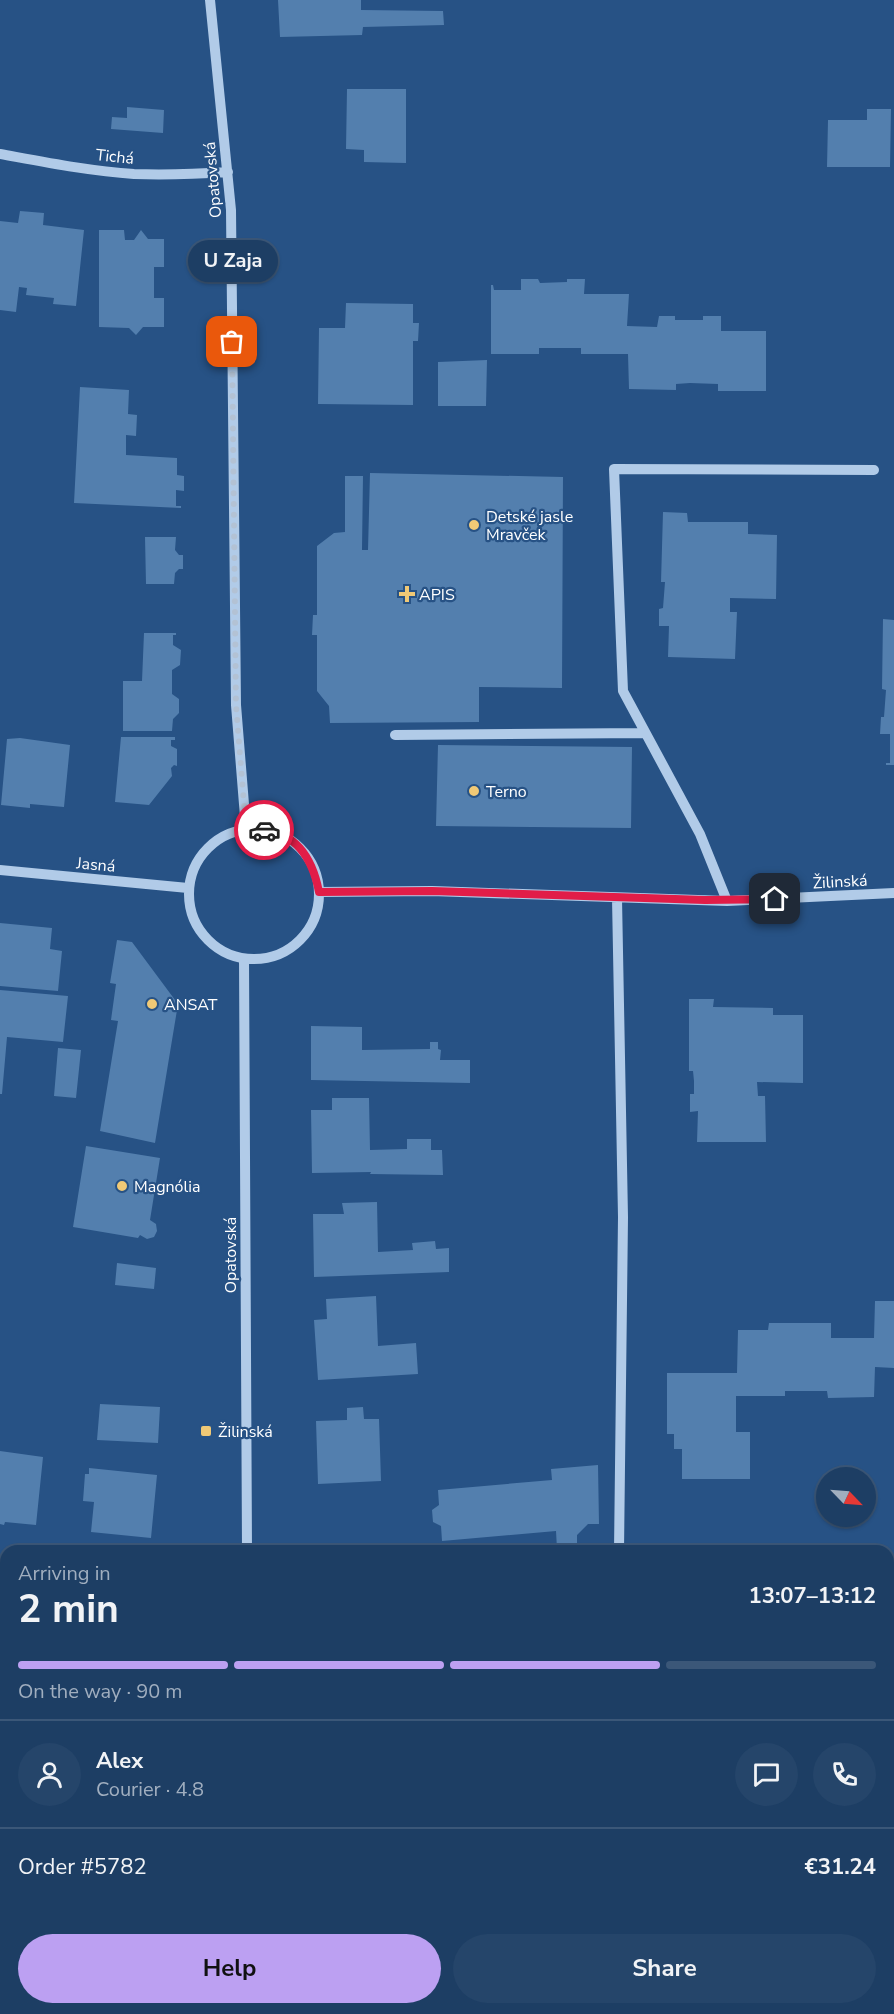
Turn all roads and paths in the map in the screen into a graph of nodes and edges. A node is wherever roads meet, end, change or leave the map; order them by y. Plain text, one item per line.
1 (200, 0) edge
2 (210, 0) edge
3 (211, 17) junction
4 (0, 154) edge
5 (228, 172) junction
6 (874, 470) dead end
7 (645, 733) junction
8 (395, 735) dead end
9 (246, 829) junction
10 (0, 870) edge
11 (189, 888) junction
12 (319, 892) junction
13 (894, 893) edge
14 (617, 898) junction
15 (727, 901) junction
16 (244, 959) junction
17 (247, 1545) edge
18 (619, 1545) edge

1 - 3 street, Opatovská
2 - 3 street
3 - 5 street, Opatovská
4 - 5 street, Tichá
5 - 9 street, Opatovská
6 - 7 street
7 - 8 street
7 - 15 street
9 - 11 street
9 - 12 street
10 - 11 street, Jasná
11 - 16 street
12 - 14 street, Žilinská
12 - 16 street
13 - 15 street, Žilinská
14 - 15 street, Žilinská
14 - 18 street
16 - 17 street, Opatovská

